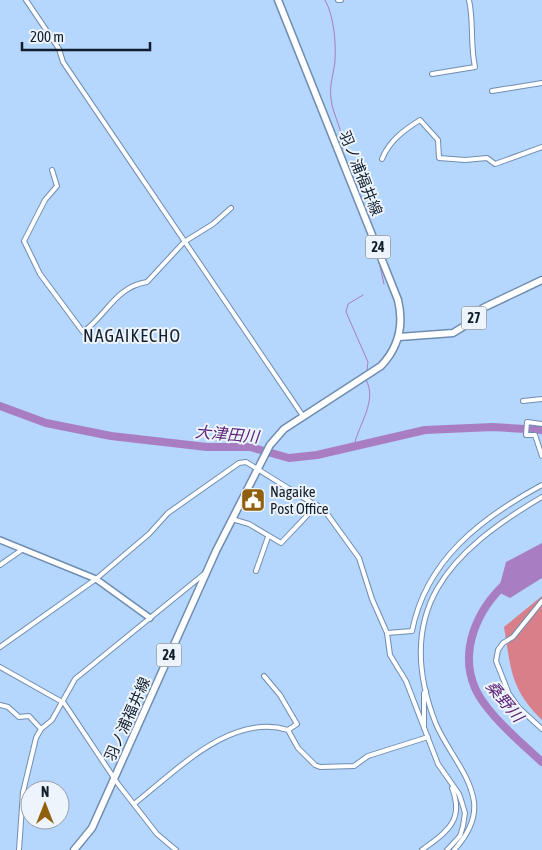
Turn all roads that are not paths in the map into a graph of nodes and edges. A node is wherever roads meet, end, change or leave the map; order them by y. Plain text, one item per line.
1 (26, 0) edge
2 (278, 0) edge
3 (469, 0) edge
4 (432, 74) dead end
5 (542, 83) edge
6 (492, 91) dead end
7 (542, 147) edge
8 (382, 159) dead end
9 (52, 170) dead end
10 (231, 208) dead end
11 (184, 242) junction
12 (542, 280) edge
13 (399, 337) junction
14 (542, 398) edge
15 (523, 401) dead end
16 (302, 416) junction
17 (542, 424) edge
18 (542, 456) edge
19 (258, 469) junction
20 (542, 485) edge
21 (542, 497) edge
22 (317, 505) junction
23 (232, 519) junction
24 (268, 537) junction
25 (0, 540) edge
26 (23, 549) junction
27 (0, 565) edge
28 (256, 571) dead end
29 (206, 573) junction
30 (96, 579) junction
31 (542, 601) edge
32 (150, 618) junction
33 (387, 633) junction
34 (0, 647) edge
35 (0, 667) edge
36 (264, 676) dead end
37 (426, 691) junction
38 (61, 702) junction
39 (0, 705) edge
40 (424, 728) junction
41 (40, 729) junction
42 (542, 729) edge
43 (288, 730) junction
44 (428, 737) junction
45 (115, 778) junction
46 (452, 784) junction
47 (134, 804) junction
48 (19, 850) edge
49 (74, 850) edge
50 (176, 850) edge
51 (422, 850) edge
52 (447, 850) edge
53 (454, 850) edge

1 - 11 street
2 - 13 main road, 羽ノ浦福井線 / 24
3 - 4 street
5 - 6 street
7 - 8 street
9 - 11 street
10 - 11 street
11 - 16 street
12 - 13 main road, 27
13 - 16 main road, 羽ノ浦福井線 / 24
14 - 15 street
16 - 19 main road, 羽ノ浦福井線 / 24
17 - 18 street
19 - 22 street
19 - 23 main road, 羽ノ浦福井線 / 24
19 - 30 street
20 - 33 street
21 - 37 street
22 - 24 street
22 - 33 street
23 - 24 street
23 - 29 main road, 羽ノ浦福井線 / 24
24 - 28 street
25 - 26 street
26 - 27 street
26 - 30 street
29 - 32 street
29 - 45 main road, 羽ノ浦福井線 / 24
30 - 32 street
30 - 34 street
31 - 42 street
32 - 38 street
33 - 40 street
35 - 38 street
36 - 43 street
37 - 40 street
37 - 53 street
38 - 41 street
38 - 45 street
39 - 41 street
40 - 44 street
41 - 48 street
43 - 44 street
43 - 47 street
44 - 46 street
45 - 47 street
45 - 49 main road, 羽ノ浦福井線 / 24
46 - 51 street
46 - 52 street
47 - 50 street

